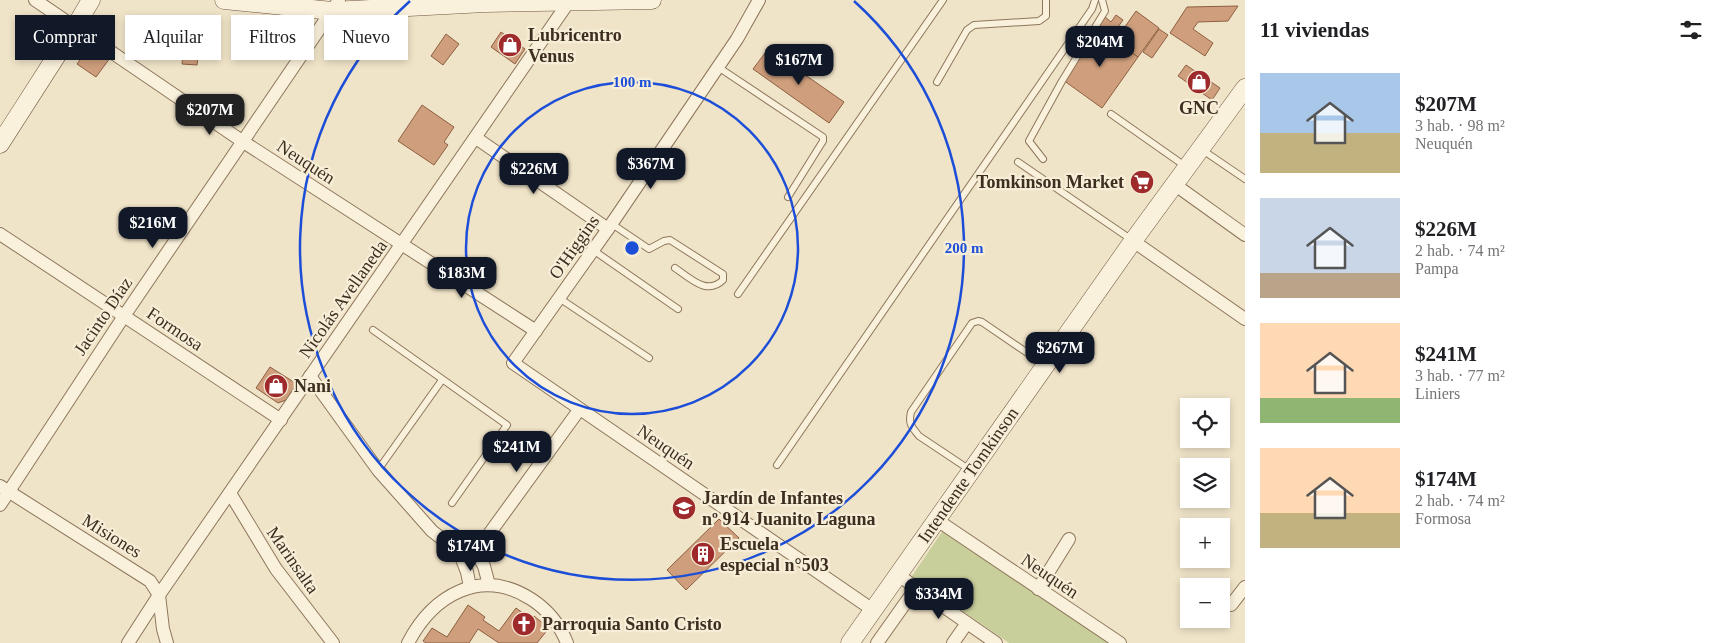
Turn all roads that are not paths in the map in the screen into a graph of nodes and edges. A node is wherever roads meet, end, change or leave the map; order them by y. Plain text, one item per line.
1 (36, 0) edge
2 (91, 0) edge
3 (224, 0) edge
4 (652, 0) edge
5 (759, 0) edge
6 (943, 0) edge
7 (1046, 0) edge
8 (1095, 0) edge
9 (1102, 0) edge
10 (570, 1) edge
11 (335, 5) edge
12 (58, 15) edge
13 (82, 15) edge
14 (115, 54) edge
15 (54, 60) edge
16 (718, 67) junction
17 (938, 82) dead end
18 (1245, 88) edge
19 (1111, 114) dead end
20 (476, 138) junction
21 (242, 141) junction
22 (0, 144) edge
23 (1200, 148) junction
24 (1043, 159) dead end
25 (1018, 162) dead end
26 (1186, 167) junction
27 (1245, 179) edge
28 (1174, 184) junction
29 (788, 197) dead end
30 (610, 226) junction
31 (0, 234) edge
32 (1245, 235) edge
33 (1133, 241) junction
34 (402, 244) junction
35 (593, 250) junction
36 (675, 268) dead end
37 (738, 294) dead end
38 (559, 298) junction
39 (678, 309) dead end
40 (124, 316) junction
41 (1245, 319) edge
42 (373, 330) dead end
43 (536, 331) junction
44 (649, 358) dead end
45 (513, 363) joint
46 (1046, 366) junction
47 (310, 376) junction
48 (442, 380) junction
49 (580, 410) junction
50 (281, 420) junction
51 (777, 465) dead end
52 (378, 470) junction
53 (971, 471) junction
54 (4, 489) edge
55 (230, 493) junction
56 (452, 503) dead end
57 (0, 505) edge
58 (937, 520) junction
59 (1070, 539) dead end
60 (459, 552) junction
61 (476, 552) junction
62 (898, 575) junction
63 (488, 585) junction
64 (1245, 587) edge
65 (470, 588) junction
66 (916, 588) junction
67 (1038, 589) junction
68 (159, 595) junction
69 (1231, 605) dead end
70 (873, 610) junction
71 (967, 623) junction
72 (128, 643) edge
73 (167, 643) edge
74 (333, 643) edge
75 (408, 643) edge
76 (568, 643) edge
77 (850, 643) edge
78 (877, 643) edge
79 (953, 643) edge
80 (996, 643) edge
81 (1120, 643) edge

1 - 12 street, Neuquén
2 - 13 street
3 - 11 street
4 - 10 street
5 - 16 street, O'Higgins
6 - 37 lane
7 - 17 lane
8 - 51 lane
9 - 24 lane
10 - 11 street
10 - 20 street, Nicolás Avellaneda
11 - 21 street, Jacinto Díaz
14 - 21 street, Neuquén
15 - 22 street
16 - 29 lane
16 - 30 street, O'Higgins
18 - 23 street, Intendente Tomkinson
19 - 26 lane
20 - 30 street
20 - 34 street, Nicolás Avellaneda
21 - 34 street, Neuquén
21 - 40 street, Jacinto Díaz
23 - 26 street, Intendente Tomkinson
23 - 27 lane
25 - 33 lane
26 - 28 street, Intendente Tomkinson
28 - 32 street
28 - 33 street, Intendente Tomkinson
30 - 35 street, O'Higgins
30 - 36 lane
31 - 40 street, Formosa
33 - 41 street
33 - 46 street, Intendente Tomkinson
34 - 43 street, Neuquén
34 - 47 street, Nicolás Avellaneda
35 - 38 street, O'Higgins
35 - 39 lane
38 - 43 street, O'Higgins
38 - 44 lane
40 - 50 street, Formosa
40 - 54 street, Jacinto Díaz
42 - 48 lane
43 - 45 street, O'Higgins
45 - 49 street, Neuquén
46 - 53 street, Intendente Tomkinson
46 - 53 lane
47 - 50 street, Nicolás Avellaneda
47 - 52 street
48 - 52 lane
48 - 56 lane
49 - 61 street
49 - 70 street, Neuquén
50 - 55 street, Nicolás Avellaneda
52 - 60 street
53 - 58 street, Intendente Tomkinson
54 - 57 street, Jacinto Díaz
54 - 68 street, Misiones
55 - 68 street, Nicolás Avellaneda
55 - 74 street, Marinsalta
58 - 62 street, Intendente Tomkinson
58 - 67 street, Neuquén
59 - 67 street
60 - 61 street
60 - 65 street
61 - 63 street
62 - 66 street
62 - 70 street, Intendente Tomkinson
63 - 65 street
63 - 76 street
64 - 69 street
65 - 75 street
66 - 71 street
66 - 78 street
67 - 81 street, Neuquén
68 - 72 street, Nicolás Avellaneda
68 - 73 street
70 - 77 street, Intendente Tomkinson
71 - 79 street
71 - 80 street

